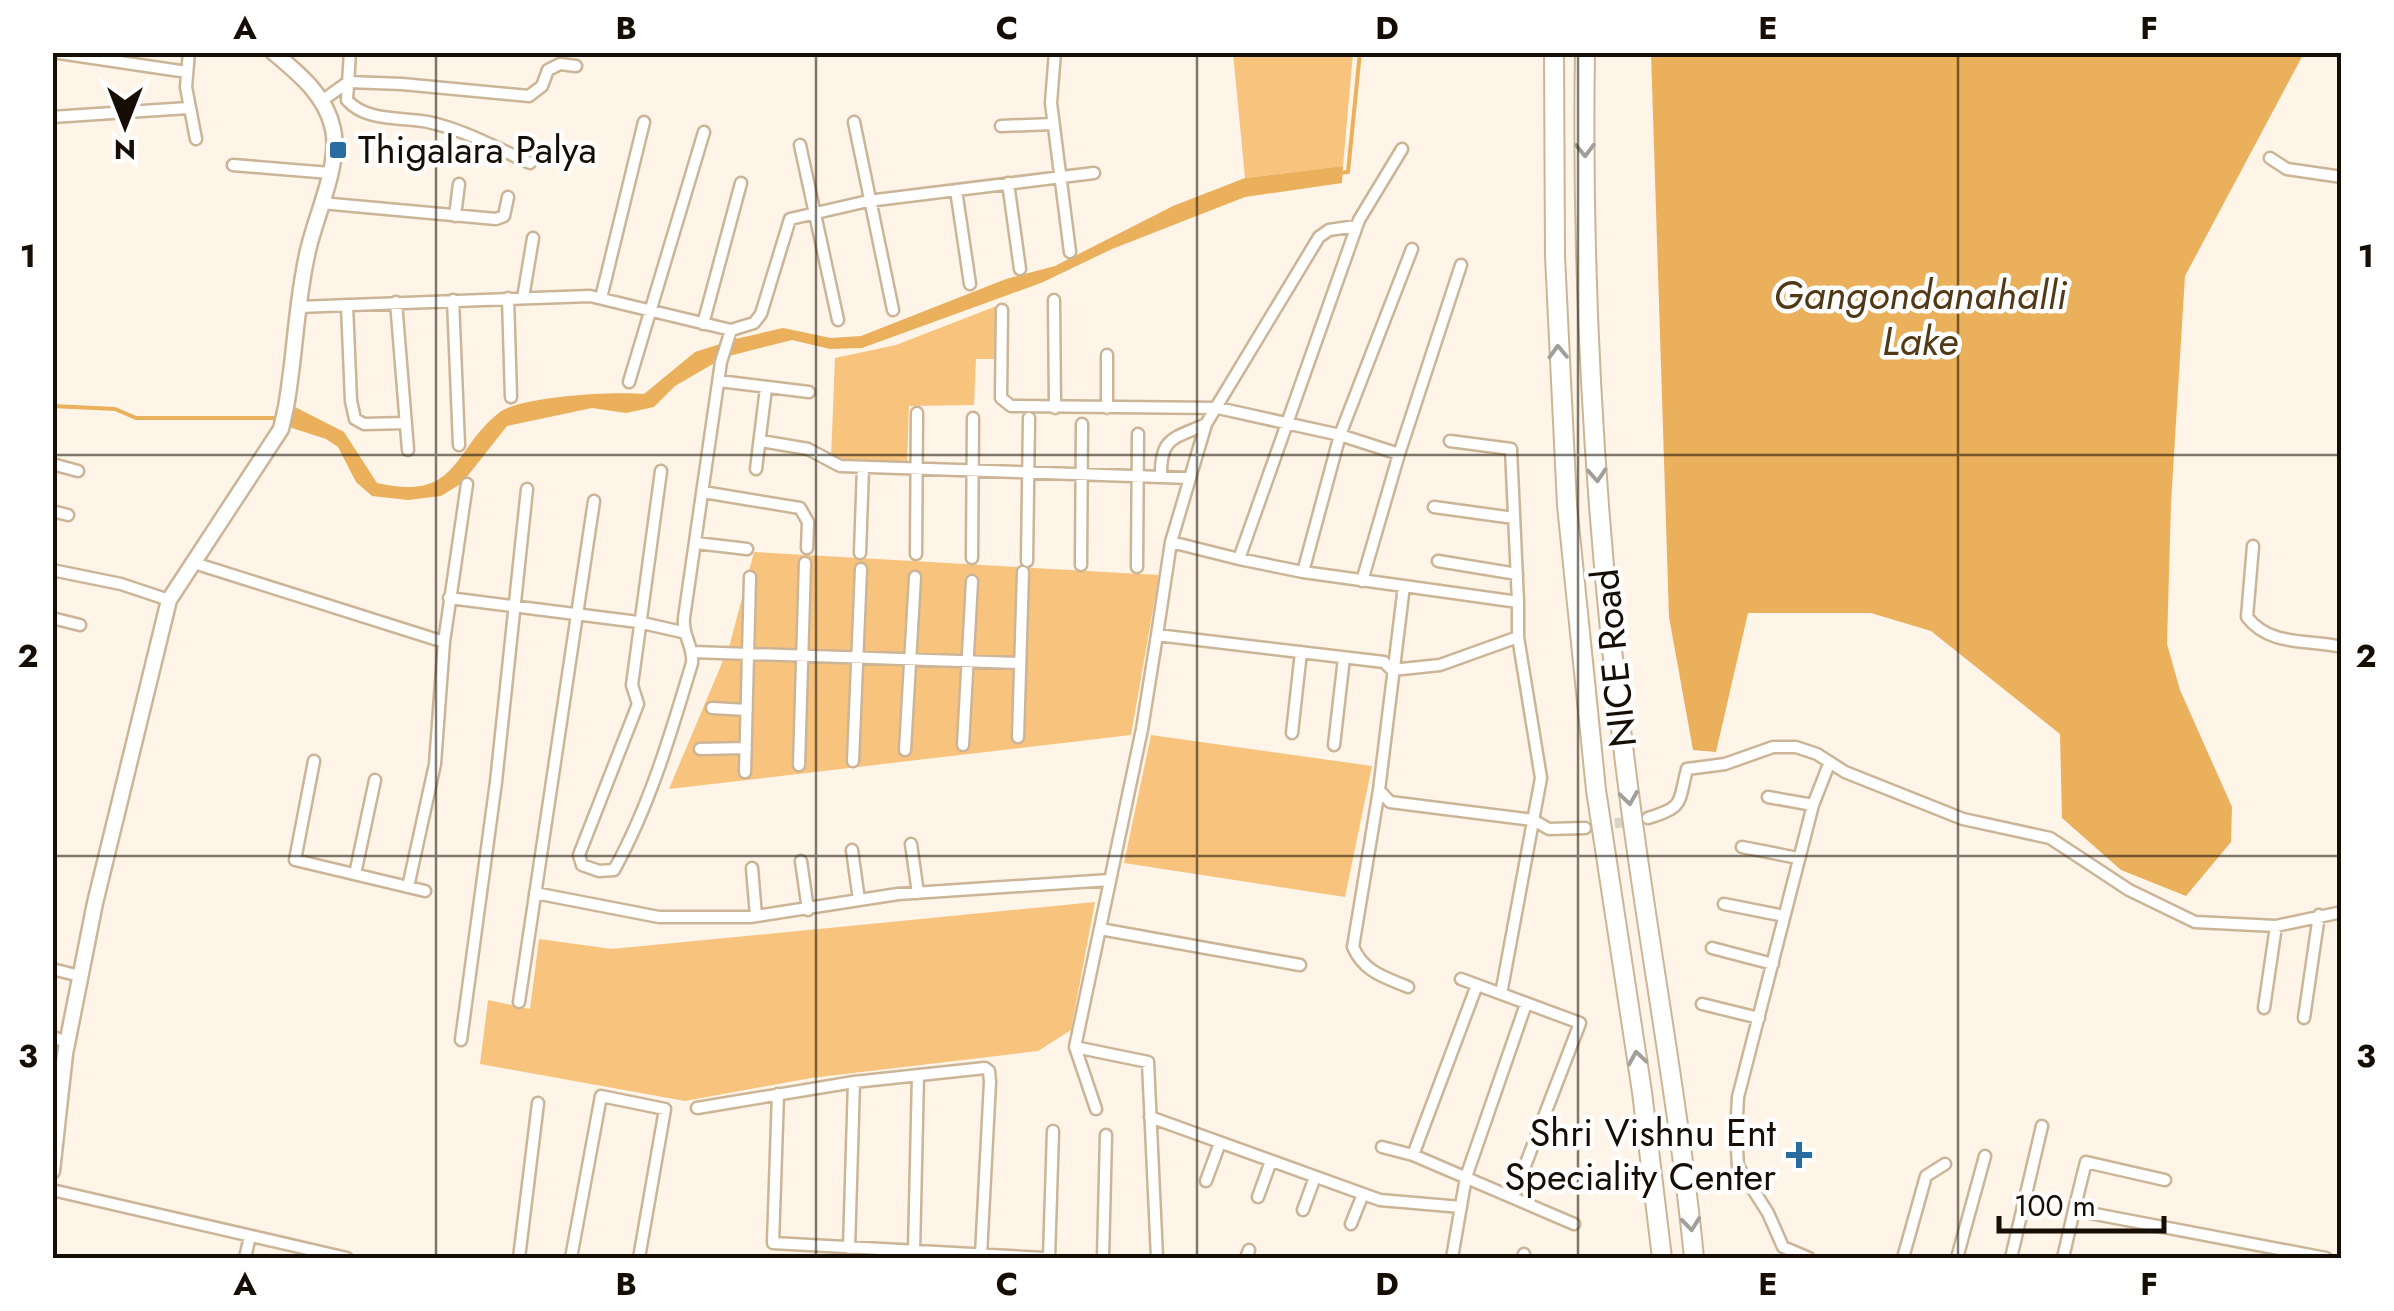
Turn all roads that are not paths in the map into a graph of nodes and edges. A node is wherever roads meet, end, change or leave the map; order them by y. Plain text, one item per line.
1 (150, 52) edge
2 (188, 52) edge
3 (350, 52) edge
4 (1055, 52) edge
5 (1554, 52) edge
6 (1585, 52) edge
7 (59, 53) edge
8 (277, 54) edge
9 (149, 66) junction
10 (576, 66) dead end
11 (187, 72) junction
12 (348, 82) junction
13 (323, 100) junction
14 (188, 108) junction
15 (52, 116) edge
16 (644, 122) dead end
17 (854, 122) dead end
18 (1053, 124) junction
19 (1001, 126) dead end
20 (704, 132) dead end
21 (196, 138) dead end
22 (800, 145) dead end
23 (1402, 149) dead end
24 (2270, 158) dead end
25 (530, 163) dead end
26 (233, 166) dead end
27 (330, 173) junction
28 (1094, 173) dead end
29 (1062, 176) junction
30 (2342, 177) edge
31 (741, 183) dead end
32 (1008, 183) junction
33 (459, 184) dead end
34 (956, 190) junction
35 (508, 197) dead end
36 (868, 201) junction
37 (321, 203) junction
38 (815, 214) junction
39 (455, 216) junction
40 (1356, 226) junction
41 (532, 238) dead end
42 (1412, 249) dead end
43 (1070, 252) dead end
44 (1461, 265) dead end
45 (1020, 269) dead end
46 (970, 284) dead end
47 (508, 298) junction
48 (524, 298) junction
49 (600, 298) junction
50 (454, 300) junction
51 (1054, 300) dead end
52 (396, 302) junction
53 (347, 304) junction
54 (298, 307) junction
55 (893, 310) dead end
56 (1002, 310) dead end
57 (651, 311) junction
58 (838, 320) dead end
59 (703, 324) junction
60 (729, 334) junction
61 (1108, 354) dead end
62 (720, 381) junction
63 (629, 382) dead end
64 (766, 388) junction
65 (809, 392) dead end
66 (511, 397) dead end
67 (1055, 408) junction
68 (1108, 408) junction
69 (1218, 408) junction
70 (917, 414) dead end
71 (973, 418) dead end
72 (1030, 418) dead end
73 (1285, 422) junction
74 (406, 423) junction
75 (1082, 424) dead end
76 (1206, 424) junction
77 (1138, 434) dead end
78 (1340, 436) junction
79 (1450, 440) dead end
80 (761, 441) junction
81 (459, 445) dead end
82 (408, 450) dead end
83 (1400, 454) junction
84 (52, 464) edge
85 (863, 467) junction
86 (916, 469) junction
87 (756, 470) dead end
88 (973, 470) junction
89 (78, 471) dead end
90 (660, 471) dead end
91 (1028, 472) junction
92 (1082, 474) junction
93 (1138, 476) junction
94 (1161, 477) junction
95 (1190, 478) junction
96 (467, 484) dead end
97 (526, 488) dead end
98 (703, 492) junction
99 (594, 501) dead end
100 (1434, 507) dead end
101 (52, 512) edge
102 (68, 514) dead end
103 (1514, 518) junction
104 (1171, 542) junction
105 (696, 543) junction
106 (2254, 546) dead end
107 (807, 548) dead end
108 (746, 550) dead end
109 (860, 553) dead end
110 (916, 554) dead end
111 (972, 558) dead end
112 (1239, 559) junction
113 (1438, 561) dead end
114 (194, 563) junction
115 (806, 563) dead end
116 (1081, 564) dead end
117 (1137, 566) dead end
118 (861, 568) dead end
119 (52, 570) edge
120 (1303, 572) junction
121 (1517, 574) junction
122 (916, 576) dead end
123 (750, 577) dead end
124 (1362, 580) junction
125 (972, 581) dead end
126 (1404, 586) junction
127 (449, 598) junction
128 (169, 600) junction
129 (1518, 602) junction
130 (514, 606) junction
131 (577, 614) junction
132 (52, 618) edge
133 (638, 622) junction
134 (80, 625) dead end
135 (682, 632) junction
136 (1157, 634) junction
137 (1518, 637) junction
138 (444, 642) junction
139 (2342, 647) edge
140 (693, 652) junction
141 (1301, 652) junction
142 (748, 654) junction
143 (804, 656) junction
144 (856, 658) junction
145 (911, 658) junction
146 (1344, 658) junction
147 (968, 662) junction
148 (1020, 663) junction
149 (1392, 670) junction
150 (712, 708) dead end
151 (747, 710) junction
152 (1292, 732) dead end
153 (1018, 737) dead end
154 (1334, 744) dead end
155 (963, 745) dead end
156 (746, 748) junction
157 (700, 749) dead end
158 (905, 750) dead end
159 (314, 761) dead end
160 (853, 761) dead end
161 (1829, 764) junction
162 (799, 765) dead end
163 (745, 772) dead end
164 (375, 780) dead end
165 (1379, 790) junction
166 (1768, 797) dead end
167 (1813, 806) junction
168 (1648, 818) tunnel mouth
169 (1534, 820) junction
170 (1585, 828) tunnel mouth
171 (910, 844) dead end
172 (1742, 847) dead end
173 (852, 850) dead end
174 (1798, 858) junction
175 (800, 861) dead end
176 (752, 868) dead end
177 (355, 874) junction
178 (1110, 880) junction
179 (408, 888) junction
180 (424, 890) dead end
181 (918, 892) junction
182 (534, 893) junction
183 (860, 900) junction
184 (1724, 904) dead end
185 (808, 910) junction
186 (2342, 912) edge
187 (2318, 915) junction
188 (756, 916) junction
189 (1784, 916) junction
190 (2276, 926) junction
191 (1100, 929) junction
192 (1712, 948) dead end
193 (1774, 964) junction
194 (1300, 965) dead end
195 (52, 970) edge
196 (80, 976) junction
197 (1460, 979) dead end
198 (1477, 985) junction
199 (1408, 987) dead end
200 (1501, 994) junction
201 (519, 1002) dead end
202 (1526, 1004) junction
203 (1702, 1004) dead end
204 (2264, 1008) dead end
205 (1759, 1018) junction
206 (2304, 1018) dead end
207 (60, 1040) edge
208 (461, 1040) dead end
209 (1075, 1047) junction
210 (918, 1075) junction
211 (854, 1082) junction
212 (778, 1094) junction
213 (56, 1100) edge
214 (538, 1103) dead end
215 (697, 1108) dead end
216 (1096, 1109) dead end
217 (1150, 1117) junction
218 (2042, 1126) dead end
219 (1052, 1131) dead end
220 (1106, 1135) dead end
221 (1220, 1142) junction
222 (1382, 1147) dead end
223 (1412, 1155) junction
224 (1985, 1156) dead end
225 (1271, 1162) junction
226 (1944, 1164) dead end
227 (52, 1171) edge
228 (1315, 1177) junction
229 (1466, 1178) junction
230 (1206, 1180) dead end
231 (2165, 1180) dead end
232 (52, 1190) edge
233 (1363, 1194) junction
234 (1258, 1197) dead end
235 (1513, 1198) junction
236 (1460, 1207) junction
237 (1303, 1210) dead end
238 (2074, 1210) junction
239 (1351, 1224) dead end
240 (1574, 1224) dead end
241 (250, 1236) junction
242 (849, 1248) junction
243 (914, 1251) junction
244 (981, 1255) junction
245 (327, 1256) edge
246 (246, 1258) edge
247 (346, 1258) edge
248 (519, 1258) edge
249 (571, 1258) edge
250 (639, 1258) edge
251 (1047, 1258) edge
252 (1103, 1258) edge
253 (1157, 1258) edge
254 (1452, 1258) edge
255 (1662, 1258) edge
256 (1694, 1258) edge
257 (1809, 1258) edge
258 (1904, 1258) edge
259 (1957, 1258) edge
260 (2011, 1258) edge
261 (2063, 1258) edge
262 (2326, 1258) edge

1 - 9 street
2 - 11 street
3 - 12 street
4 - 18 street
255 -> 5 highway, NICE Road
6 -> 256 highway, NICE Road
7 - 9 street
8 - 13 main road
9 - 11 street
10 - 12 street
11 - 14 street
12 - 13 street
12 - 25 street
13 - 27 main road
14 - 15 street
14 - 21 street
16 - 49 street
17 - 36 street
18 - 19 street
18 - 29 street
20 - 57 street
22 - 38 street
23 - 40 street
24 - 30 street
26 - 27 street
27 - 37 main road
28 - 29 street
29 - 32 street
29 - 43 street
31 - 59 street
32 - 34 street
32 - 45 street
33 - 39 street
34 - 36 street
34 - 46 street
35 - 39 street
36 - 38 street
36 - 55 street
37 - 39 street
37 - 54 main road
38 - 58 street
38 - 60 street
40 - 69 street
40 - 73 street
41 - 48 street
42 - 78 street
44 - 83 street
47 - 48 street
47 - 50 street
47 - 66 street
48 - 49 street
49 - 57 street
50 - 52 street
50 - 81 street
51 - 67 street
52 - 53 street
52 - 74 street
53 - 54 street
53 - 74 street
54 - 114 main road
56 - 67 street
57 - 59 street
57 - 63 street
59 - 60 street
60 - 62 street
61 - 68 street
62 - 64 street
62 - 98 street
64 - 65 street
64 - 80 street
67 - 68 street
68 - 69 street
69 - 73 street
69 - 76 street
70 - 86 street
71 - 88 street
72 - 91 street
73 - 78 street
73 - 112 street
74 - 82 street
75 - 92 street
76 - 94 street
76 - 95 street
77 - 93 street
78 - 83 street
78 - 120 street
79 - 103 street
80 - 85 street
80 - 87 street
83 - 124 street
84 - 89 street
85 - 86 street
85 - 109 street
86 - 88 street
86 - 110 street
88 - 91 street
88 - 111 street
90 - 133 street
91 - 92 street
91 - 148 street
92 - 93 street
92 - 116 street
93 - 94 street
93 - 117 street
94 - 95 street
95 - 104 street
96 - 127 street
97 - 130 street
98 - 105 street
98 - 107 street
99 - 131 street
100 - 103 street
101 - 102 street
103 - 121 street
104 - 112 street
104 - 136 street
105 - 108 street
105 - 135 street
106 - 139 street
112 - 120 street
113 - 121 street
114 - 128 main road
114 - 138 street
115 - 143 street
118 - 144 street
119 - 128 street
120 - 124 street
121 - 129 street
122 - 145 street
123 - 142 street
124 - 126 street
125 - 147 street
126 - 129 street
126 - 149 street
127 - 130 street
127 - 138 street
128 - 196 main road
129 - 137 street
130 - 131 street
130 - 208 street
131 - 133 street
131 - 182 street
132 - 134 street
133 - 135 street
133 - 140 street
135 - 140 street
136 - 141 street
136 - 178 street
137 - 149 street
137 - 169 street
138 - 179 street
140 - 142 street
141 - 146 street
141 - 152 street
142 - 143 street
142 - 151 street
143 - 144 street
143 - 162 street
144 - 145 street
144 - 160 street
145 - 147 street
145 - 158 street
146 - 149 street
146 - 154 street
147 - 148 street
147 - 155 street
148 - 153 street
149 - 165 street
150 - 151 street
151 - 156 street
156 - 157 street
156 - 163 street
159 - 177 street
161 - 167 street
161 - 168 street
161 - 190 street
164 - 177 street
165 - 169 street
165 - 199 street
166 - 167 street
167 - 174 street
169 - 170 street
169 - 200 street
171 - 181 street
172 - 174 street
173 - 183 street
174 - 189 street
175 - 185 street
176 - 188 street
177 - 179 street
178 - 181 street
178 - 191 street
179 - 180 street
181 - 183 street
182 - 188 street
182 - 201 street
183 - 185 street
184 - 189 street
185 - 188 street
186 - 187 street
187 - 190 street
187 - 206 street
189 - 193 street
190 - 204 street
191 - 194 street
191 - 209 street
192 - 193 street
193 - 205 street
195 - 196 street
196 - 207 main road
197 - 198 street
198 - 200 street
198 - 223 street
200 - 202 street
202 - 229 street
202 - 235 street
203 - 205 street
205 - 257 street
207 - 213 main road
209 - 216 street
209 - 217 street
210 - 211 street
210 - 243 street
210 - 244 street
211 - 212 street
211 - 242 street
212 - 215 street
212 - 242 street
213 - 227 main road
214 - 248 street
217 - 221 street
217 - 253 street
218 - 260 street
219 - 251 street
220 - 252 street
221 - 225 street
221 - 230 street
222 - 223 street
223 - 229 street
224 - 259 street
225 - 228 street
225 - 234 street
226 - 258 street
228 - 233 street
228 - 237 street
229 - 235 street
229 - 236 street
231 - 238 street
232 - 241 street
233 - 236 street
233 - 239 street
235 - 240 street
236 - 254 street
238 - 261 street
238 - 262 street
241 - 245 street
241 - 246 street
242 - 243 street
243 - 244 street
244 - 251 street
245 - 247 street
249 - 250 street

